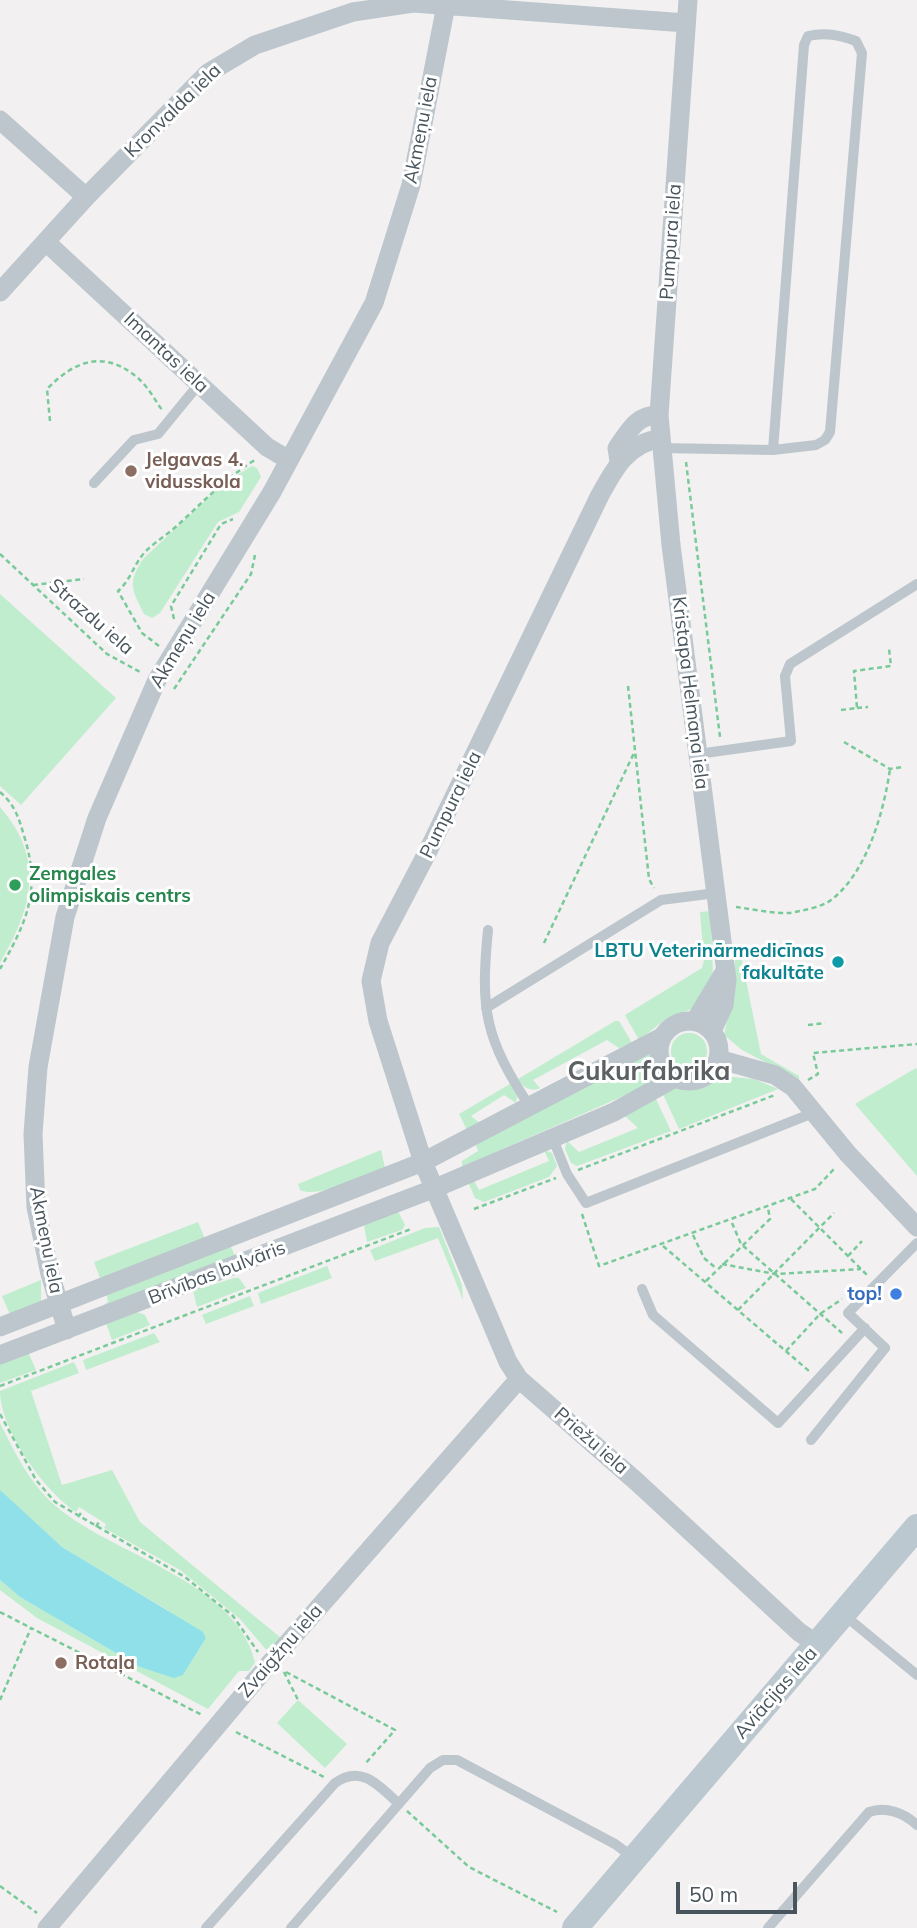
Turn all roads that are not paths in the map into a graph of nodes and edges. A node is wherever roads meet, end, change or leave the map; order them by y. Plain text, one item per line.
1 (688, 0) edge
2 (446, 5) junction
3 (351, 6) edge
4 (686, 23) junction
5 (0, 120) edge
6 (86, 197) junction
7 (46, 242) junction
8 (0, 292) edge
9 (199, 384) junction
10 (659, 415) junction
11 (661, 443) junction
12 (773, 450) junction
13 (289, 460) junction
14 (619, 461) junction
15 (94, 483) dead end
16 (917, 584) edge
17 (698, 754) junction
18 (716, 893) junction
19 (488, 930) dead end
20 (486, 1008) junction
21 (704, 1026) junction
22 (660, 1038) junction
23 (718, 1059) junction
24 (675, 1078) junction
25 (530, 1107) junction
26 (813, 1113) junction
27 (553, 1139) junction
28 (423, 1162) junction
29 (433, 1189) junction
30 (917, 1227) edge
31 (917, 1242) edge
32 (642, 1289) dead end
33 (58, 1304) junction
34 (0, 1327) edge
35 (865, 1328) junction
36 (67, 1330) junction
37 (0, 1355) edge
38 (519, 1379) junction
39 (811, 1440) dead end
40 (917, 1527) edge
41 (843, 1614) junction
42 (817, 1644) junction
43 (917, 1675) edge
44 (399, 1804) junction
45 (917, 1825) edge
46 (634, 1858) junction
47 (566, 1920) edge
48 (49, 1926) edge
49 (206, 1928) edge
50 (290, 1928) edge
51 (768, 1928) edge

1 - 4 street, Pumpura iela
2 - 3 street, Kronvalda iela
2 - 4 street, Kronvalda iela
2 - 13 street, Akmeņu iela
3 - 6 street, Kronvalda iela
4 - 10 street, Pumpura iela
5 - 6 street
6 - 7 street, Kronvalda iela
7 - 8 street, Kronvalda iela
7 - 9 street, Imantas iela
9 - 13 street, Imantas iela
9 - 15 lane
10 - 11 street, Kristapa Helmaņa iela
10 - 14 street, Pumpura iela
11 - 12 lane
11 - 14 street, Pumpura iela
11 - 17 street, Kristapa Helmaņa iela
12 - 12 lane
13 - 33 street, Akmeņu iela
14 - 28 street, Pumpura iela
16 - 17 lane
17 - 18 street, Kristapa Helmaņa iela
18 - 20 lane
18 - 21 street, Kristapa Helmaņa iela
19 - 20 lane
20 - 25 lane
21 - 22 street, Brīvības bulvāris
21 - 23 street
22 - 24 street
22 - 25 street, Brīvības bulvāris
23 - 24 street, Brīvības bulvāris
23 - 26 street
24 - 27 street, Brīvības bulvāris
25 - 28 street, Brīvības bulvāris
26 - 27 lane
26 - 30 street
27 - 29 street, Brīvības bulvāris
28 - 29 street
28 - 33 street, Brīvības bulvāris
29 - 36 street, Brīvības bulvāris
29 - 38 street, Priežu iela
31 - 35 lane
32 - 35 lane
33 - 34 street, Brīvības bulvāris
33 - 36 street, Akmeņu iela
35 - 39 lane
36 - 37 street, Brīvības bulvāris
38 - 42 street, Priežu iela
38 - 48 street, Zvaigžņu iela
40 - 41 main road, Aviācijas iela
41 - 42 main road, Aviācijas iela
41 - 43 lane
42 - 46 main road, Aviācijas iela
44 - 46 lane
44 - 49 lane
44 - 50 lane
45 - 51 lane
46 - 47 main road, Aviācijas iela

